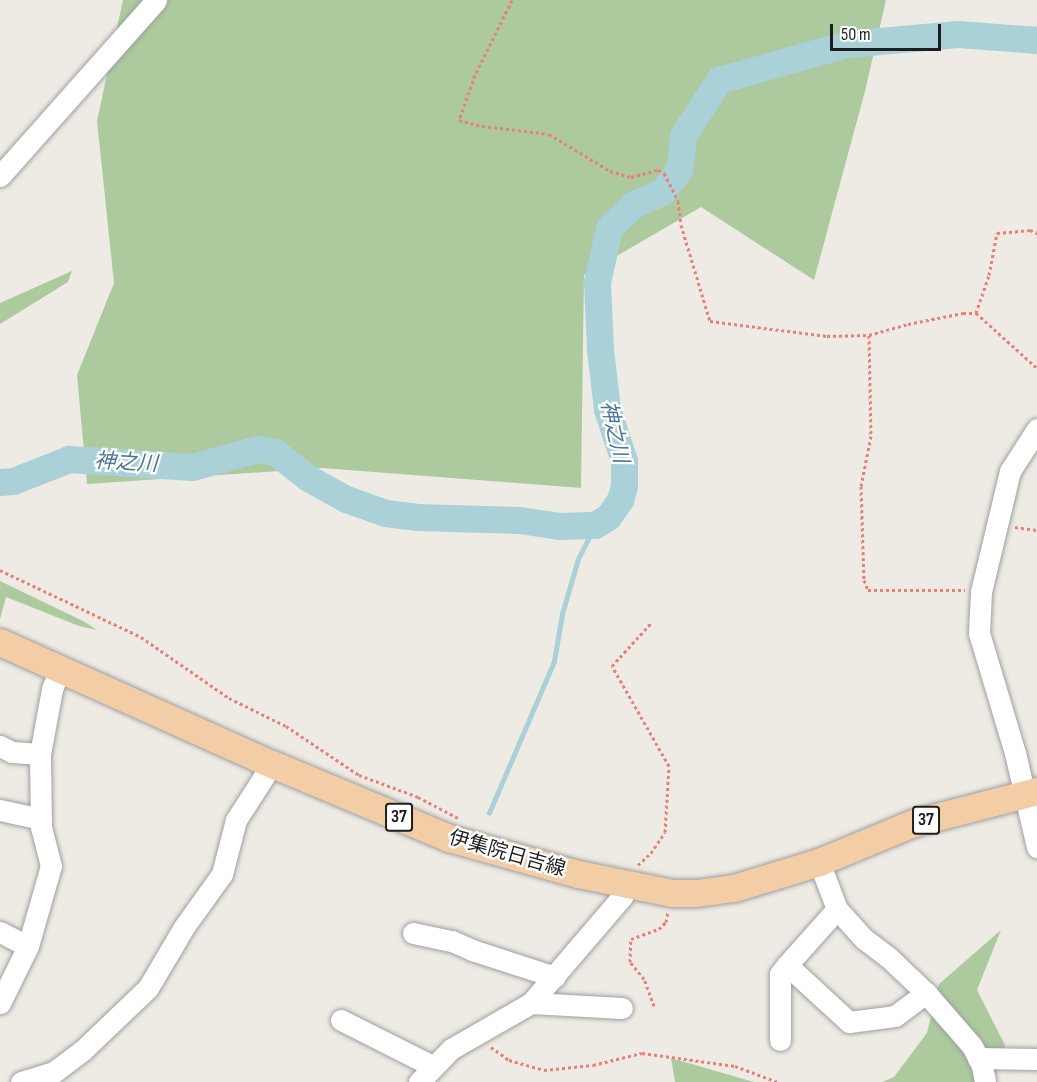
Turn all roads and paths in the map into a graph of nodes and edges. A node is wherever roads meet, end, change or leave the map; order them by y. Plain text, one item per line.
1 (156, 0) edge
2 (512, 0) edge
3 (0, 176) edge
4 (1037, 233) edge
5 (976, 313) junction
6 (869, 336) junction
7 (1037, 368) edge
8 (1037, 429) edge
9 (997, 524) junction
10 (1037, 530) edge
11 (0, 570) edge
12 (981, 591) junction
13 (652, 622) dead end
14 (0, 642) edge
15 (60, 669) junction
16 (0, 746) edge
17 (40, 754) junction
18 (272, 764) junction
19 (1030, 792) edge
20 (0, 810) edge
21 (41, 819) junction
22 (468, 823) dead end
23 (1037, 847) edge
24 (819, 862) junction
25 (626, 884) junction
26 (672, 893) junction
27 (837, 909) junction
28 (0, 932) edge
29 (413, 933) dead end
30 (28, 946) junction
31 (787, 965) junction
32 (555, 977) junction
33 (926, 993) junction
34 (0, 1003) edge
35 (531, 1003) junction
36 (654, 1006) dead end
37 (622, 1008) dead end
38 (341, 1020) dead end
39 (475, 1035) junction
40 (780, 1040) dead end
41 (978, 1058) junction
42 (1037, 1059) edge
43 (425, 1074) edge
44 (21, 1082) edge
45 (778, 1082) edge
46 (985, 1082) edge

1 - 3 street
2 - 6 path
4 - 5 path
5 - 6 path
5 - 7 path
6 - 12 path
8 - 9 street
9 - 10 path
9 - 12 street
11 - 22 path
12 - 19 street
13 - 25 path
14 - 15 main road, 伊集院日吉線 / 37
15 - 17 street
15 - 18 main road, 伊集院日吉線 / 37
16 - 17 street
17 - 21 street
18 - 25 main road, 伊集院日吉線 / 37
18 - 44 street
19 - 23 street
19 - 24 main road, 伊集院日吉線 / 37
20 - 21 street
21 - 30 street
24 - 26 main road, 伊集院日吉線 / 37
24 - 27 street
25 - 26 main road, 伊集院日吉線 / 37
25 - 32 street
26 - 36 path
27 - 31 street
27 - 33 street
28 - 30 street
29 - 32 street
30 - 34 street
31 - 33 street
31 - 40 street
32 - 35 street
33 - 41 street
35 - 37 street
35 - 39 street
38 - 43 street
39 - 43 street
39 - 45 path
41 - 42 street
41 - 46 street

